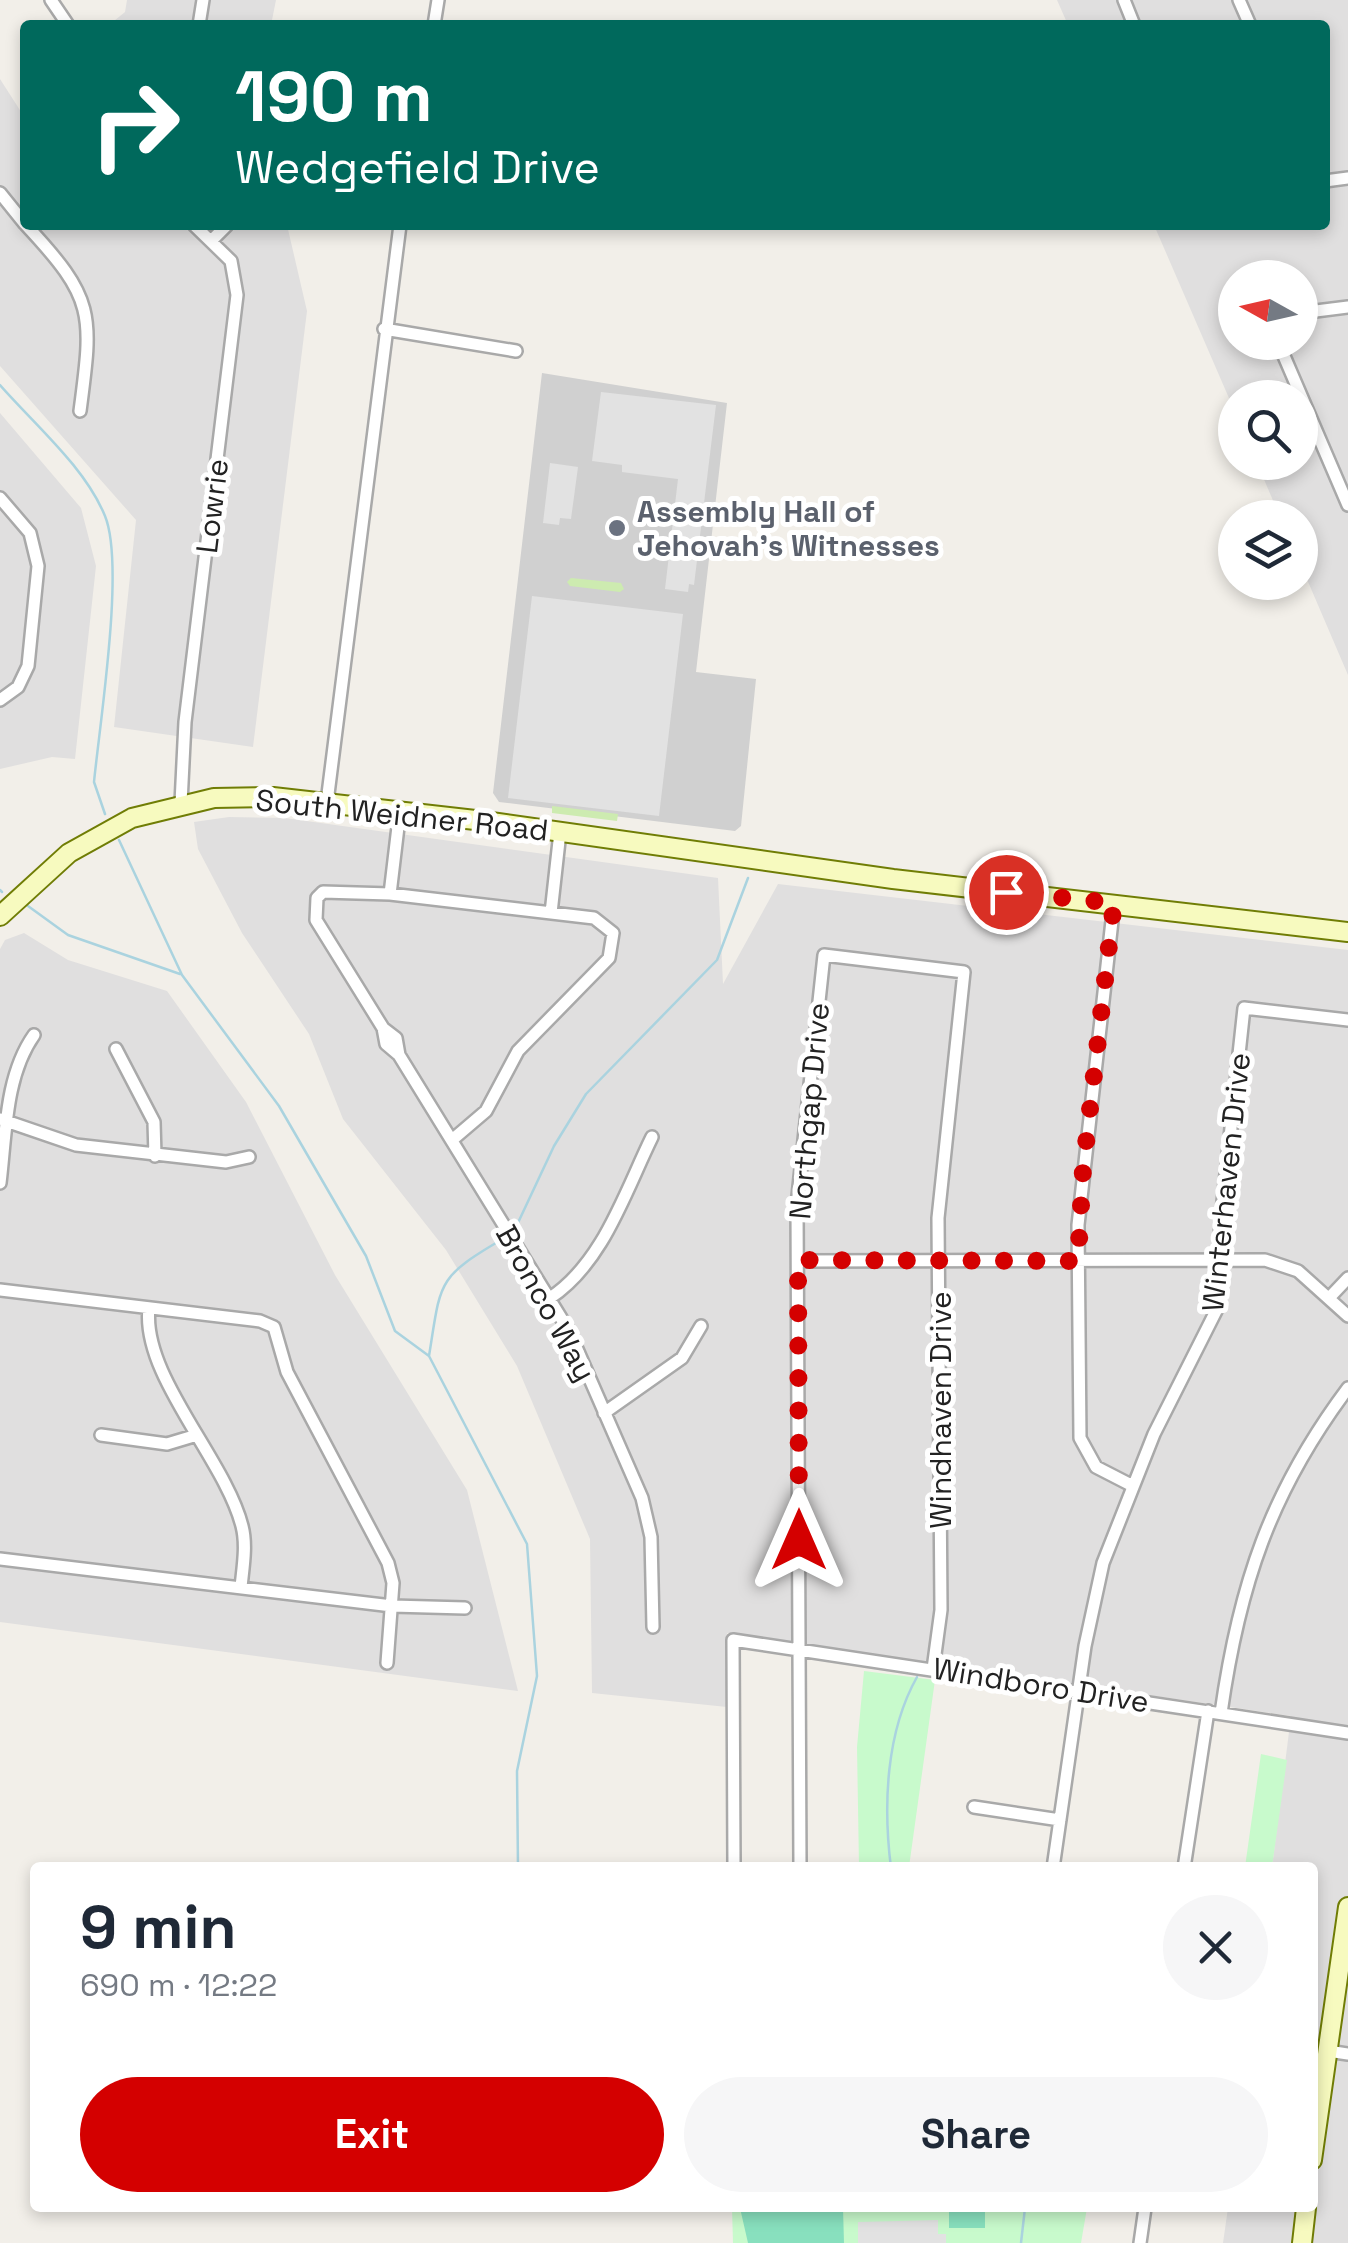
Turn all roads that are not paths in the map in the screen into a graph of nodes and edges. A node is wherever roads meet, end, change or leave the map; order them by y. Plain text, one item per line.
1 (0, 193) edge
2 (5, 211) edge
3 (31, 230) edge
4 (200, 230) edge
5 (221, 230) edge
6 (399, 230) edge
7 (212, 239) junction
8 (1348, 307) edge
9 (1318, 310) edge
10 (384, 329) junction
11 (516, 352) dead end
12 (1286, 360) edge
13 (80, 411) dead end
14 (0, 498) edge
15 (1348, 505) edge
16 (0, 700) edge
17 (327, 802) junction
18 (182, 803) junction
19 (400, 810) junction
20 (560, 832) junction
21 (390, 894) junction
22 (1114, 903) junction
23 (551, 914) junction
24 (0, 916) edge
25 (1348, 932) edge
26 (824, 956) joint
27 (1348, 1020) edge
28 (34, 1036) dead end
29 (116, 1049) dead end
30 (4, 1120) edge
31 (652, 1137) dead end
32 (452, 1140) junction
33 (154, 1156) junction
34 (249, 1156) dead end
35 (0, 1183) edge
36 (798, 1260) junction
37 (1221, 1260) junction
38 (1078, 1261) junction
39 (939, 1262) junction
40 (1348, 1278) edge
41 (0, 1290) edge
42 (550, 1298) junction
43 (1329, 1298) junction
44 (149, 1308) junction
45 (1348, 1316) edge
46 (701, 1326) dead end
47 (1348, 1388) edge
48 (604, 1413) junction
49 (197, 1435) junction
50 (101, 1436) dead end
51 (1133, 1486) junction
52 (0, 1559) edge
53 (241, 1587) junction
54 (392, 1606) junction
55 (465, 1608) dead end
56 (654, 1627) dead end
57 (797, 1650) junction
58 (387, 1663) dead end
59 (932, 1669) junction
60 (1078, 1691) junction
61 (1214, 1712) junction
62 (1348, 1733) edge
63 (974, 1806) dead end
64 (1060, 1820) junction
65 (734, 1862) edge
66 (800, 1862) edge
67 (1054, 1862) edge
68 (1185, 1862) edge
69 (1348, 1907) edge
70 (1328, 2052) junction
71 (1348, 2054) edge
72 (1318, 2120) edge
73 (1144, 2212) edge
74 (1306, 2212) edge
75 (1140, 2243) edge
76 (1302, 2243) edge

1 - 2 street
3 - 13 street
4 - 7 street, Lowrie
5 - 7 street
6 - 10 street
7 - 18 street, Lowrie
8 - 9 street
10 - 11 street
10 - 17 street
12 - 15 street
14 - 16 street
17 - 18 main road, South Weidner Road
17 - 19 main road, South Weidner Road
18 - 24 main road, South Weidner Road
19 - 20 main road, South Weidner Road
19 - 21 street
20 - 22 main road, South Weidner Road
20 - 23 street
21 - 23 street
21 - 32 street, Bronco Way
22 - 25 main road, South Weidner Road
22 - 38 street
23 - 32 street
26 - 36 street, Northgap Drive
26 - 39 street, Windhaven Drive
27 - 37 street, Winterhaven Drive
28 - 30 street
29 - 33 street
30 - 33 street
30 - 35 street
31 - 42 street
32 - 42 street, Bronco Way
33 - 34 street
36 - 39 street
36 - 57 street, Northgap Drive
37 - 38 street
37 - 43 street
37 - 51 street, Winterhaven Drive
38 - 39 street
38 - 51 street
39 - 59 street, Windhaven Drive
40 - 43 street
41 - 44 street
42 - 48 street, Bronco Way
43 - 45 street
44 - 49 street
44 - 54 street
46 - 48 street
47 - 61 street
48 - 56 street, Bronco Way
49 - 50 street
49 - 53 street
51 - 60 street, Winterhaven Drive
52 - 53 street
53 - 54 street
54 - 55 street
54 - 58 street
57 - 59 street, Windboro Drive
57 - 65 street, Windboro Drive
57 - 66 street, Northgap Drive
59 - 60 street, Windboro Drive
60 - 61 street, Windboro Drive
60 - 64 street, Winterhaven Drive
61 - 62 street, Windboro Drive
61 - 68 street
63 - 64 street
64 - 67 street, Winterhaven Drive
69 - 70 main road
70 - 71 street
70 - 72 main road
73 - 75 street
74 - 76 main road

